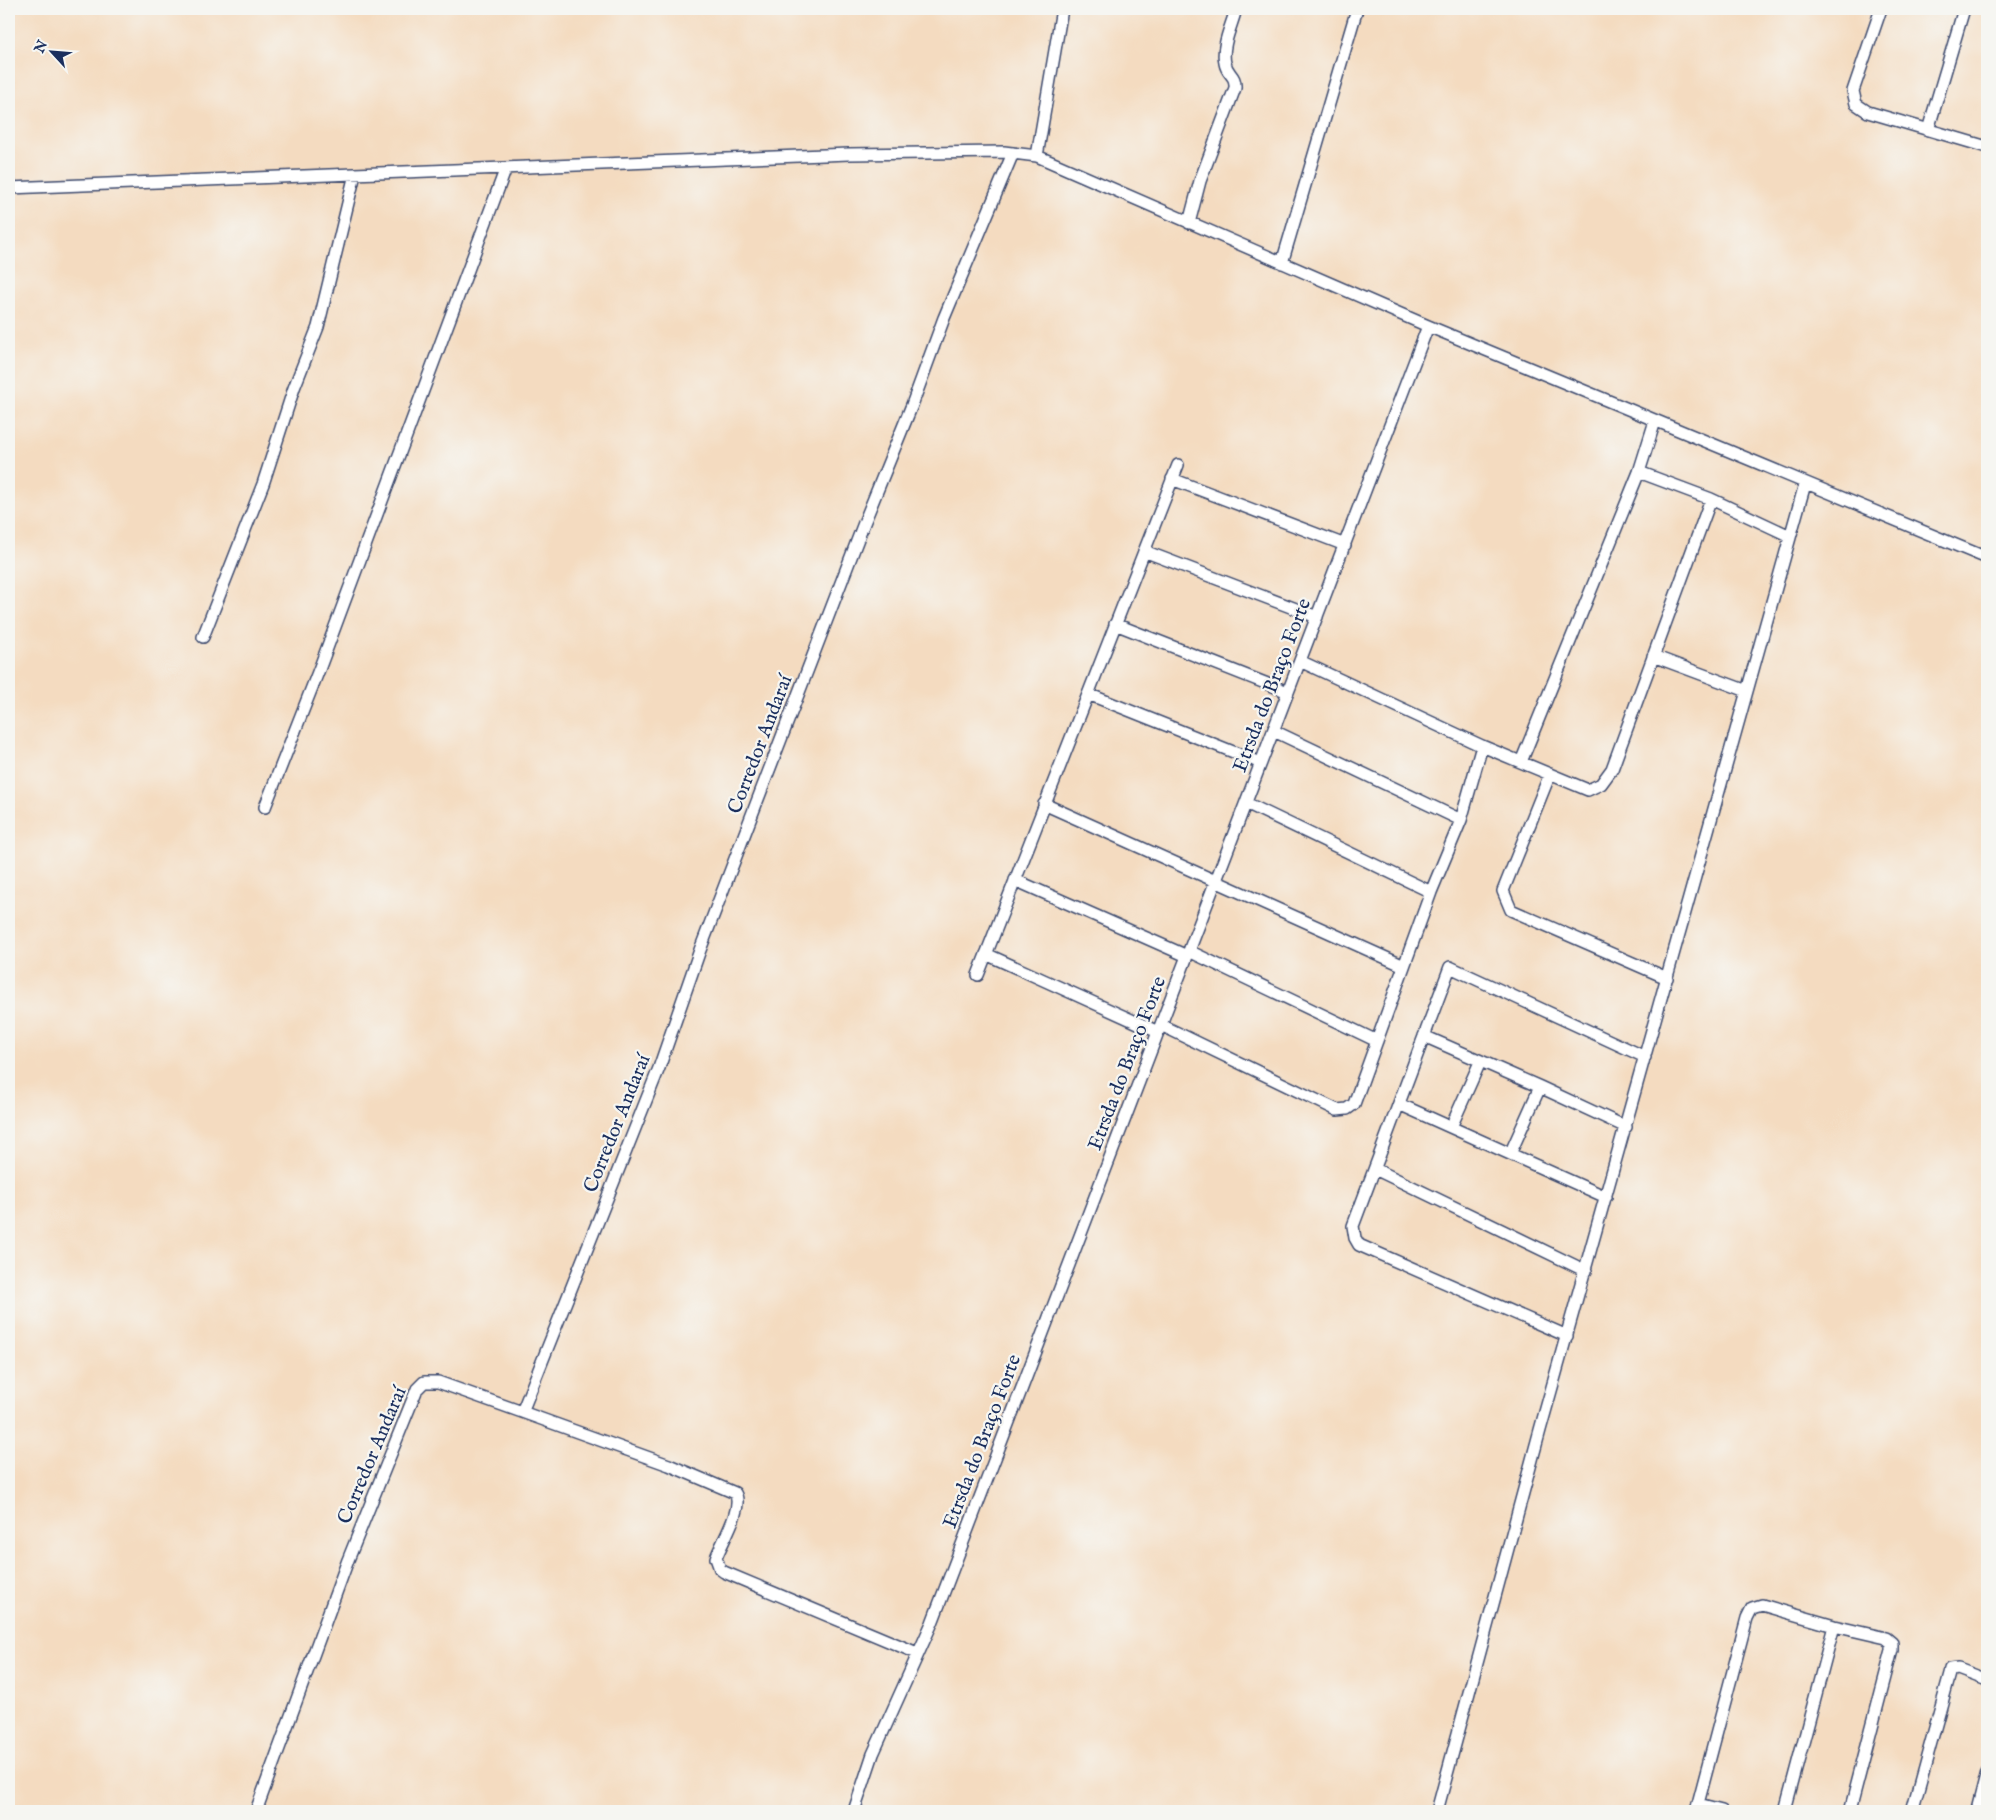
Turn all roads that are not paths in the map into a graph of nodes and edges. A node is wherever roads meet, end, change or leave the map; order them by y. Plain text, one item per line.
1 (1062, 9) edge
2 (1236, 9) edge
3 (1357, 9) edge
4 (1881, 9) edge
5 (1964, 9) edge
6 (1928, 130) junction
7 (1987, 147) edge
8 (1013, 153) junction
9 (1037, 156) junction
10 (506, 168) junction
11 (355, 174) junction
12 (9, 188) edge
13 (1189, 223) junction
14 (1282, 263) junction
15 (1428, 326) junction
16 (1655, 421) junction
17 (1178, 465) dead end
18 (1639, 472) junction
19 (1172, 479) junction
20 (1805, 484) junction
21 (1711, 499) junction
22 (1790, 536) junction
23 (1345, 545) junction
24 (1144, 551) junction
25 (1986, 555) edge
26 (1317, 617) junction
27 (1115, 624) junction
28 (203, 638) dead end
29 (1653, 656) junction
30 (1300, 661) junction
31 (1747, 691) junction
32 (1288, 692) junction
33 (1088, 694) junction
34 (1274, 731) junction
35 (1482, 746) junction
36 (1521, 762) junction
37 (1261, 763) junction
38 (1550, 774) junction
39 (1246, 803) junction
40 (1044, 804) junction
41 (265, 806) dead end
42 (1461, 820) junction
43 (1015, 880) junction
44 (1216, 881) junction
45 (1431, 892) junction
46 (986, 954) junction
47 (1188, 954) junction
48 (1404, 966) junction
49 (978, 975) dead end
50 (1667, 978) junction
51 (1159, 1029) junction
52 (1424, 1036) junction
53 (1377, 1040) junction
54 (1646, 1056) junction
55 (1480, 1062) junction
56 (1540, 1087) junction
57 (1399, 1104) junction
58 (1452, 1127) junction
59 (1626, 1127) junction
60 (1510, 1154) junction
61 (1375, 1169) junction
62 (1606, 1197) junction
63 (1586, 1271) junction
64 (1567, 1336) junction
65 (522, 1412) junction
66 (1834, 1626) junction
67 (917, 1653) junction
68 (1987, 1680) edge
69 (1987, 1772) edge
70 (1697, 1808) edge
71 (256, 1811) edge
72 (854, 1811) edge
73 (1437, 1811) edge
74 (1722, 1811) edge
75 (1785, 1811) edge
76 (1850, 1811) edge
77 (1912, 1811) edge
78 (1977, 1811) edge

1 - 9 street
2 - 13 street
3 - 14 street
4 - 6 street
5 - 6 street
6 - 7 street
8 - 9 street
8 - 10 street
8 - 65 street, Corredor Andaraí
9 - 13 street
10 - 11 street
10 - 41 street
11 - 12 street
11 - 28 street
13 - 14 street
14 - 15 street
15 - 16 street
15 - 23 street, Etrsda do Braço Forte
16 - 18 street
16 - 20 street
17 - 19 street
18 - 21 street
18 - 36 street
19 - 23 street
19 - 24 street
20 - 22 street
20 - 25 street
21 - 22 street
21 - 29 street
22 - 31 street
23 - 26 street, Etrsda do Braço Forte
24 - 26 street
24 - 27 street
26 - 30 street, Etrsda do Braço Forte
27 - 32 street
27 - 33 street
29 - 31 street
29 - 38 street
30 - 32 street, Etrsda do Braço Forte
30 - 35 street
31 - 50 street
32 - 34 street, Etrsda do Braço Forte
33 - 37 street
33 - 40 street
34 - 37 street, Etrsda do Braço Forte
34 - 42 street
35 - 36 street
35 - 42 street
36 - 38 street
37 - 39 street, Etrsda do Braço Forte
38 - 50 street
39 - 44 street, Etrsda do Braço Forte
39 - 45 street
40 - 43 street
40 - 44 street
42 - 45 street
43 - 46 street
43 - 47 street
44 - 47 street, Etrsda do Braço Forte
44 - 48 street
45 - 48 street
46 - 49 street
46 - 51 street
47 - 51 street, Etrsda do Braço Forte
47 - 53 street
48 - 53 street
50 - 54 street
51 - 53 street
51 - 67 street, Etrsda do Braço Forte
52 - 54 street
52 - 55 street
52 - 57 street
54 - 59 street
55 - 56 street
55 - 58 street
56 - 59 street
56 - 60 street
57 - 58 street
57 - 61 street
58 - 60 street
59 - 62 street
60 - 62 street
61 - 63 street
61 - 64 street
62 - 63 street
63 - 64 street
64 - 73 street
65 - 67 street
65 - 71 street, Corredor Andaraí
66 - 70 street
66 - 75 street
66 - 76 street
67 - 72 street, Etrsda do Braço Forte
68 - 77 street
69 - 78 street
70 - 74 street

